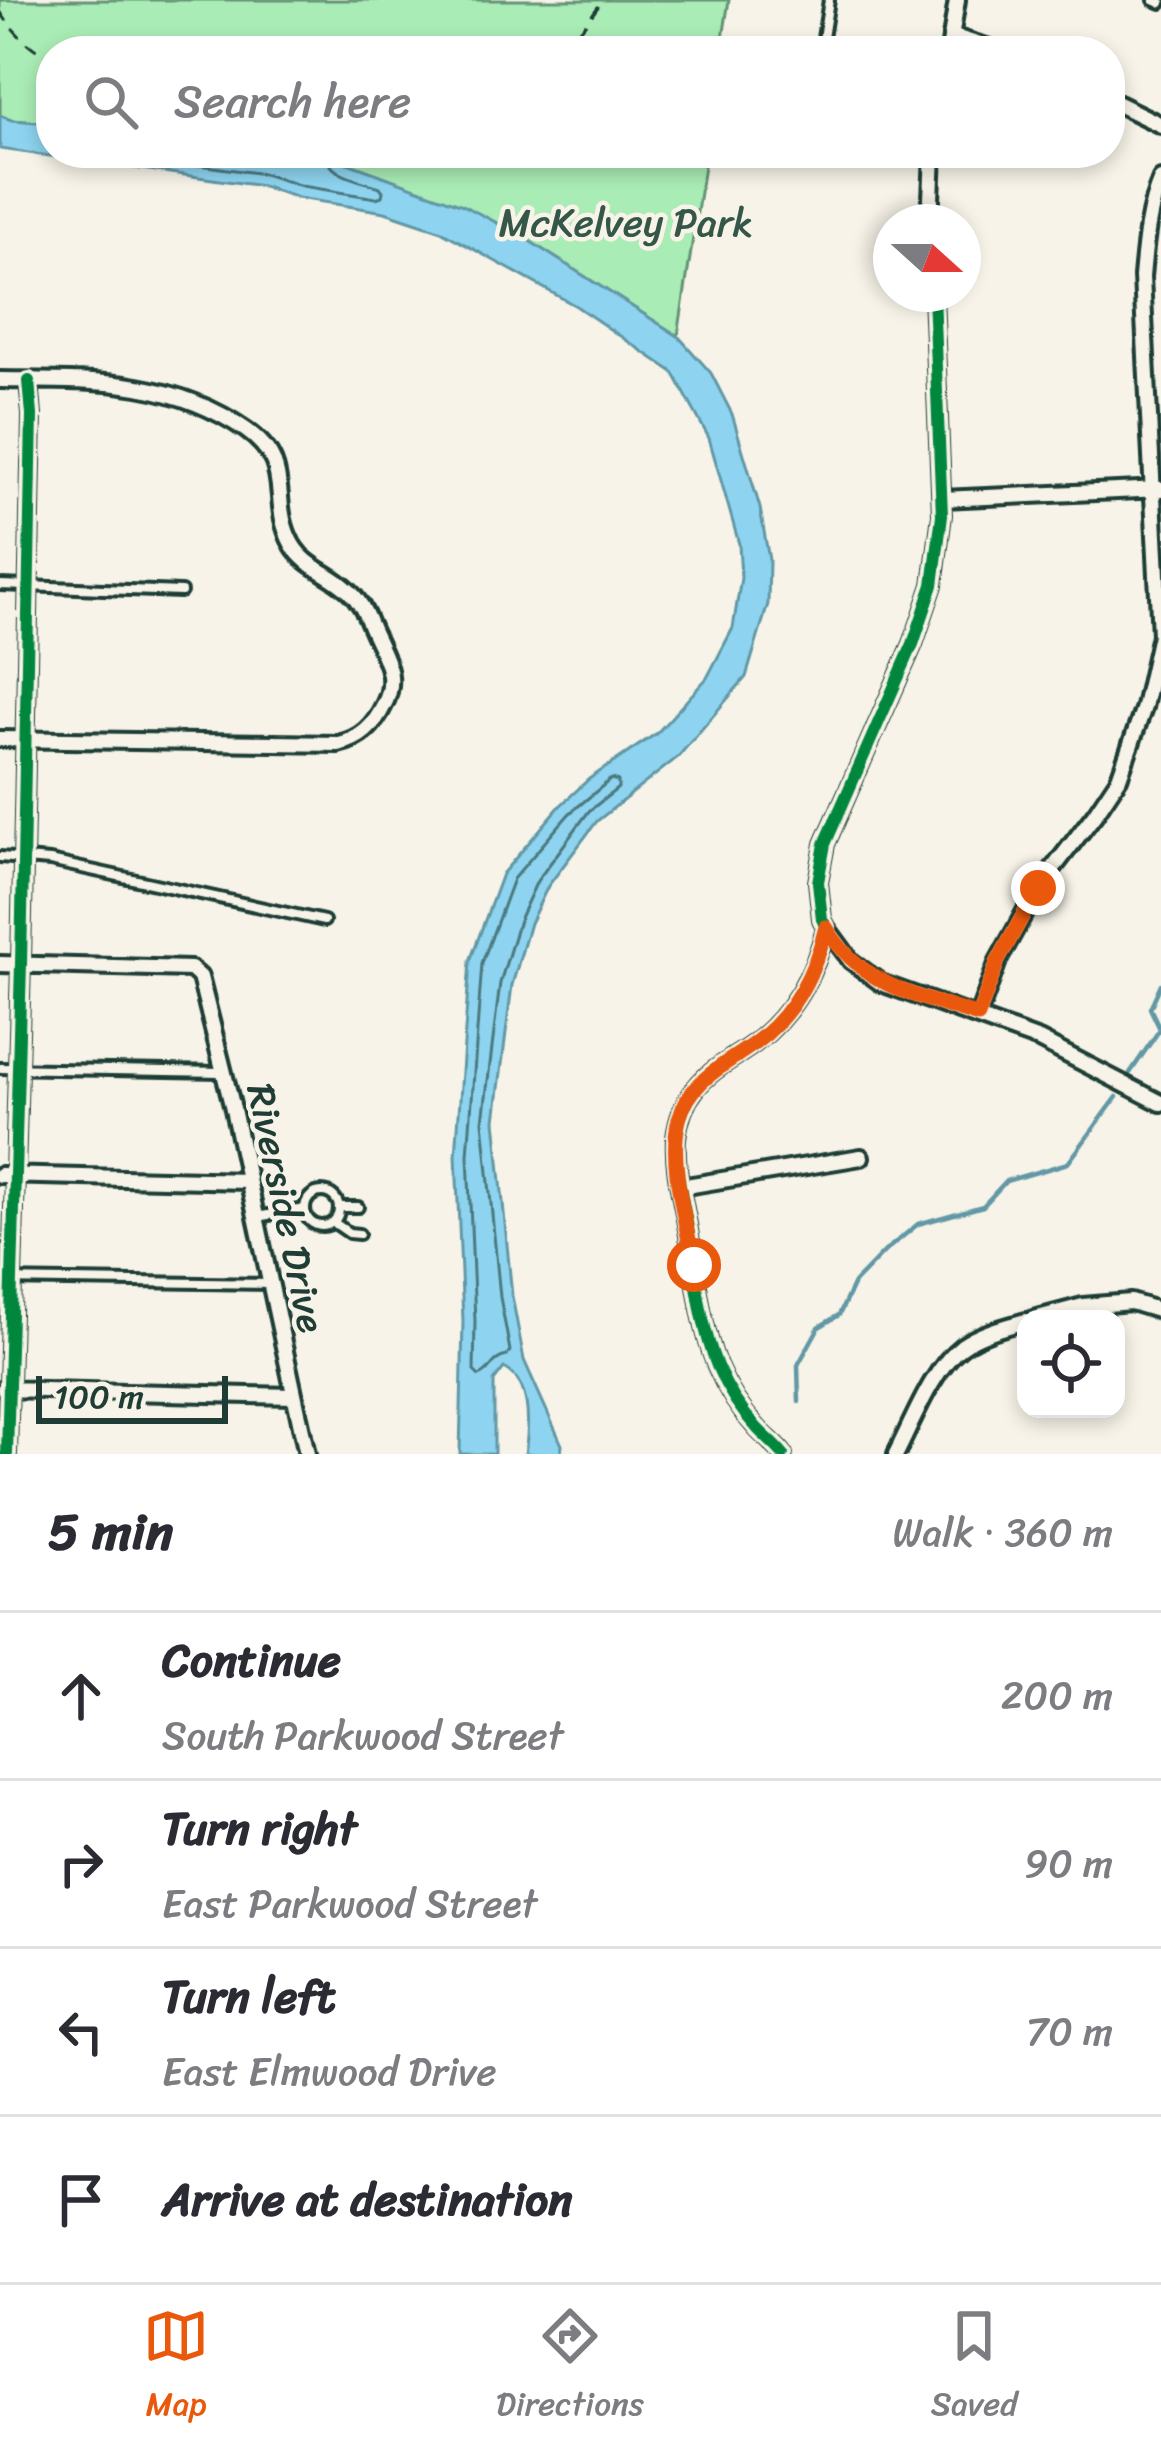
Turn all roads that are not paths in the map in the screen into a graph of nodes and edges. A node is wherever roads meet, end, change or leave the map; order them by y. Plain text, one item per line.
1 (829, 0) edge
2 (957, 0) edge
3 (823, 36) edge
4 (951, 36) edge
5 (1125, 107) edge
6 (1161, 124) edge
7 (932, 168) edge
8 (1161, 179) edge
9 (931, 204) edge
10 (934, 312) edge
11 (0, 380) edge
12 (29, 380) junction
13 (1157, 489) edge
14 (941, 499) junction
15 (0, 585) edge
16 (28, 586) junction
17 (181, 592) dead end
18 (0, 739) edge
19 (26, 740) junction
20 (0, 857) edge
21 (23, 858) junction
22 (324, 921) dead end
23 (826, 927) junction
24 (0, 964) edge
25 (21, 964) junction
26 (978, 1016) junction
27 (0, 1068) edge
28 (17, 1069) junction
29 (224, 1072) junction
30 (1161, 1103) edge
31 (861, 1157) dead end
32 (7, 1175) edge
33 (247, 1181) junction
34 (680, 1187) junction
35 (339, 1207) junction
36 (358, 1207) dead end
37 (305, 1209) junction
38 (254, 1217) junction
39 (333, 1222) junction
40 (359, 1234) dead end
41 (6, 1280) edge
42 (269, 1284) junction
43 (1068, 1310) edge
44 (1161, 1311) edge
45 (1017, 1324) edge
46 (4, 1389) edge
47 (293, 1396) junction
48 (7, 1454) edge
49 (307, 1454) edge
50 (783, 1454) edge
51 (896, 1454) edge

1 - 3 lane
2 - 4 street
5 - 6 street
7 - 9 street
8 - 13 street
10 - 14 street
11 - 12 street
12 - 16 street
12 - 19 street
13 - 14 street
13 - 26 street
14 - 23 street
15 - 16 lane
16 - 17 lane
16 - 19 street
18 - 19 street
19 - 21 street
20 - 21 lane
21 - 22 lane
21 - 25 street
23 - 26 street
23 - 34 street
24 - 25 street
25 - 28 street
25 - 29 street, Riverside Drive
26 - 30 street
27 - 28 lane
28 - 29 lane
28 - 32 street
29 - 33 street, Riverside Drive
31 - 34 street
32 - 33 street
32 - 41 street
33 - 38 street, Riverside Drive
34 - 50 street
35 - 36 lane
35 - 37 lane
35 - 39 lane
37 - 38 lane
37 - 39 lane
38 - 42 street, Riverside Drive
39 - 40 lane
41 - 42 lane
41 - 46 street
42 - 47 street, Riverside Drive
43 - 44 street
45 - 51 street
46 - 47 street
46 - 48 street
47 - 49 street, Riverside Drive

